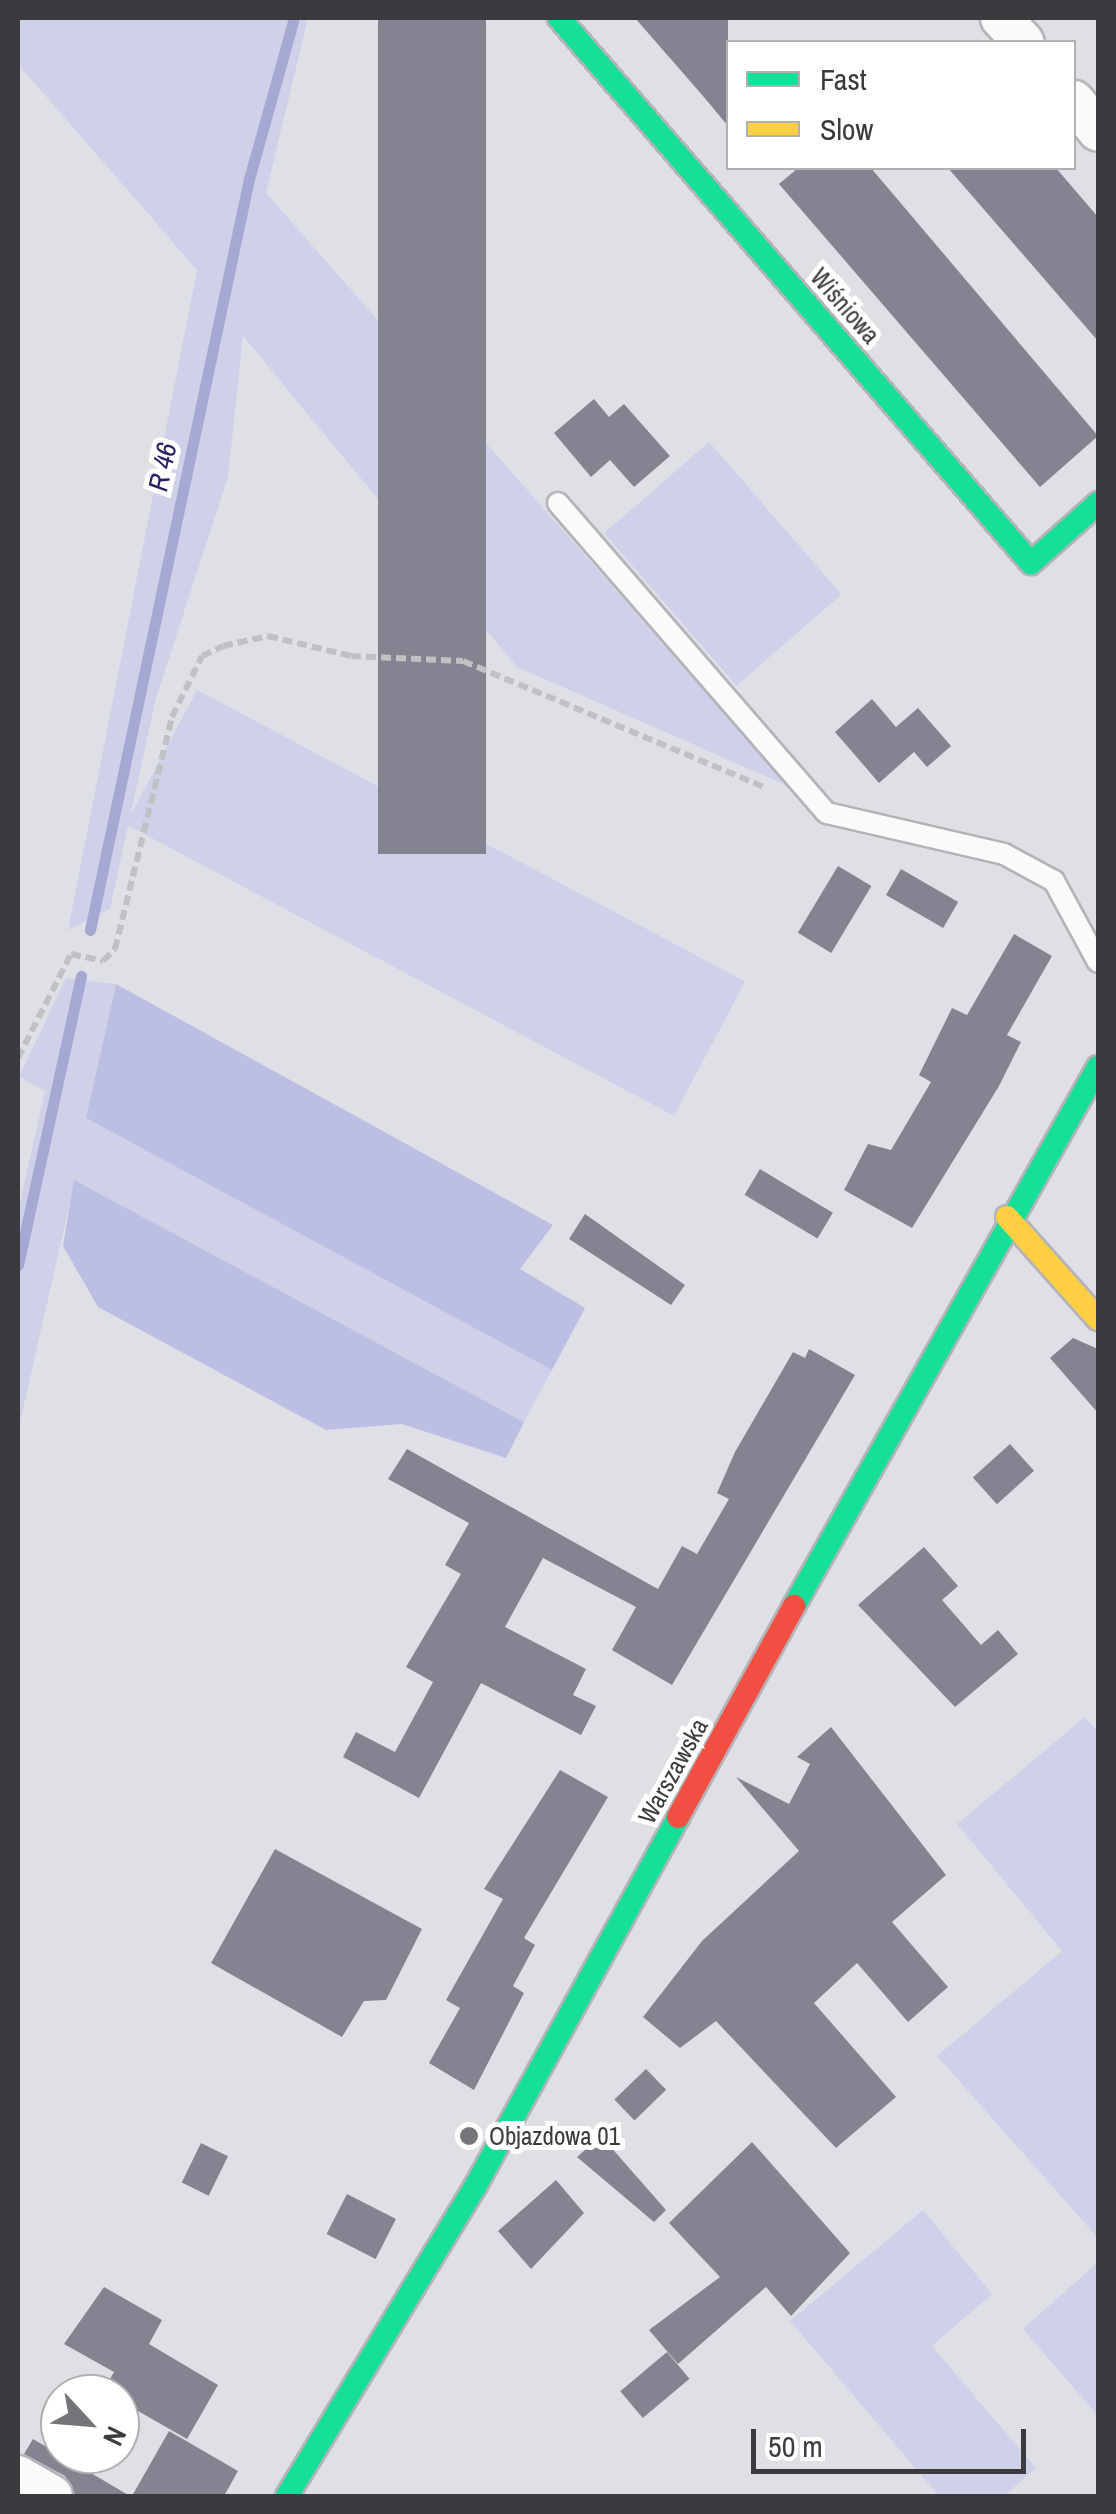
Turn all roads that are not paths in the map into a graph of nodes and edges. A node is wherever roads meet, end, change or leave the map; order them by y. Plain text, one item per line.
1 (558, 18) edge
2 (1001, 18) edge
3 (1020, 40) edge
4 (1076, 104) edge
5 (1098, 130) edge
6 (558, 503) dead end
7 (1098, 503) edge
8 (1098, 962) edge
9 (1098, 1067) edge
10 (1007, 1217) junction
11 (1098, 1319) edge
12 (18, 2476) edge
13 (52, 2496) edge
14 (287, 2496) edge

1 - 7 street, Wiśniowa
2 - 3 street
4 - 5 street
6 - 8 lane
9 - 10 street, Warszawska
10 - 11 street
10 - 14 street, Warszawska
12 - 13 street

